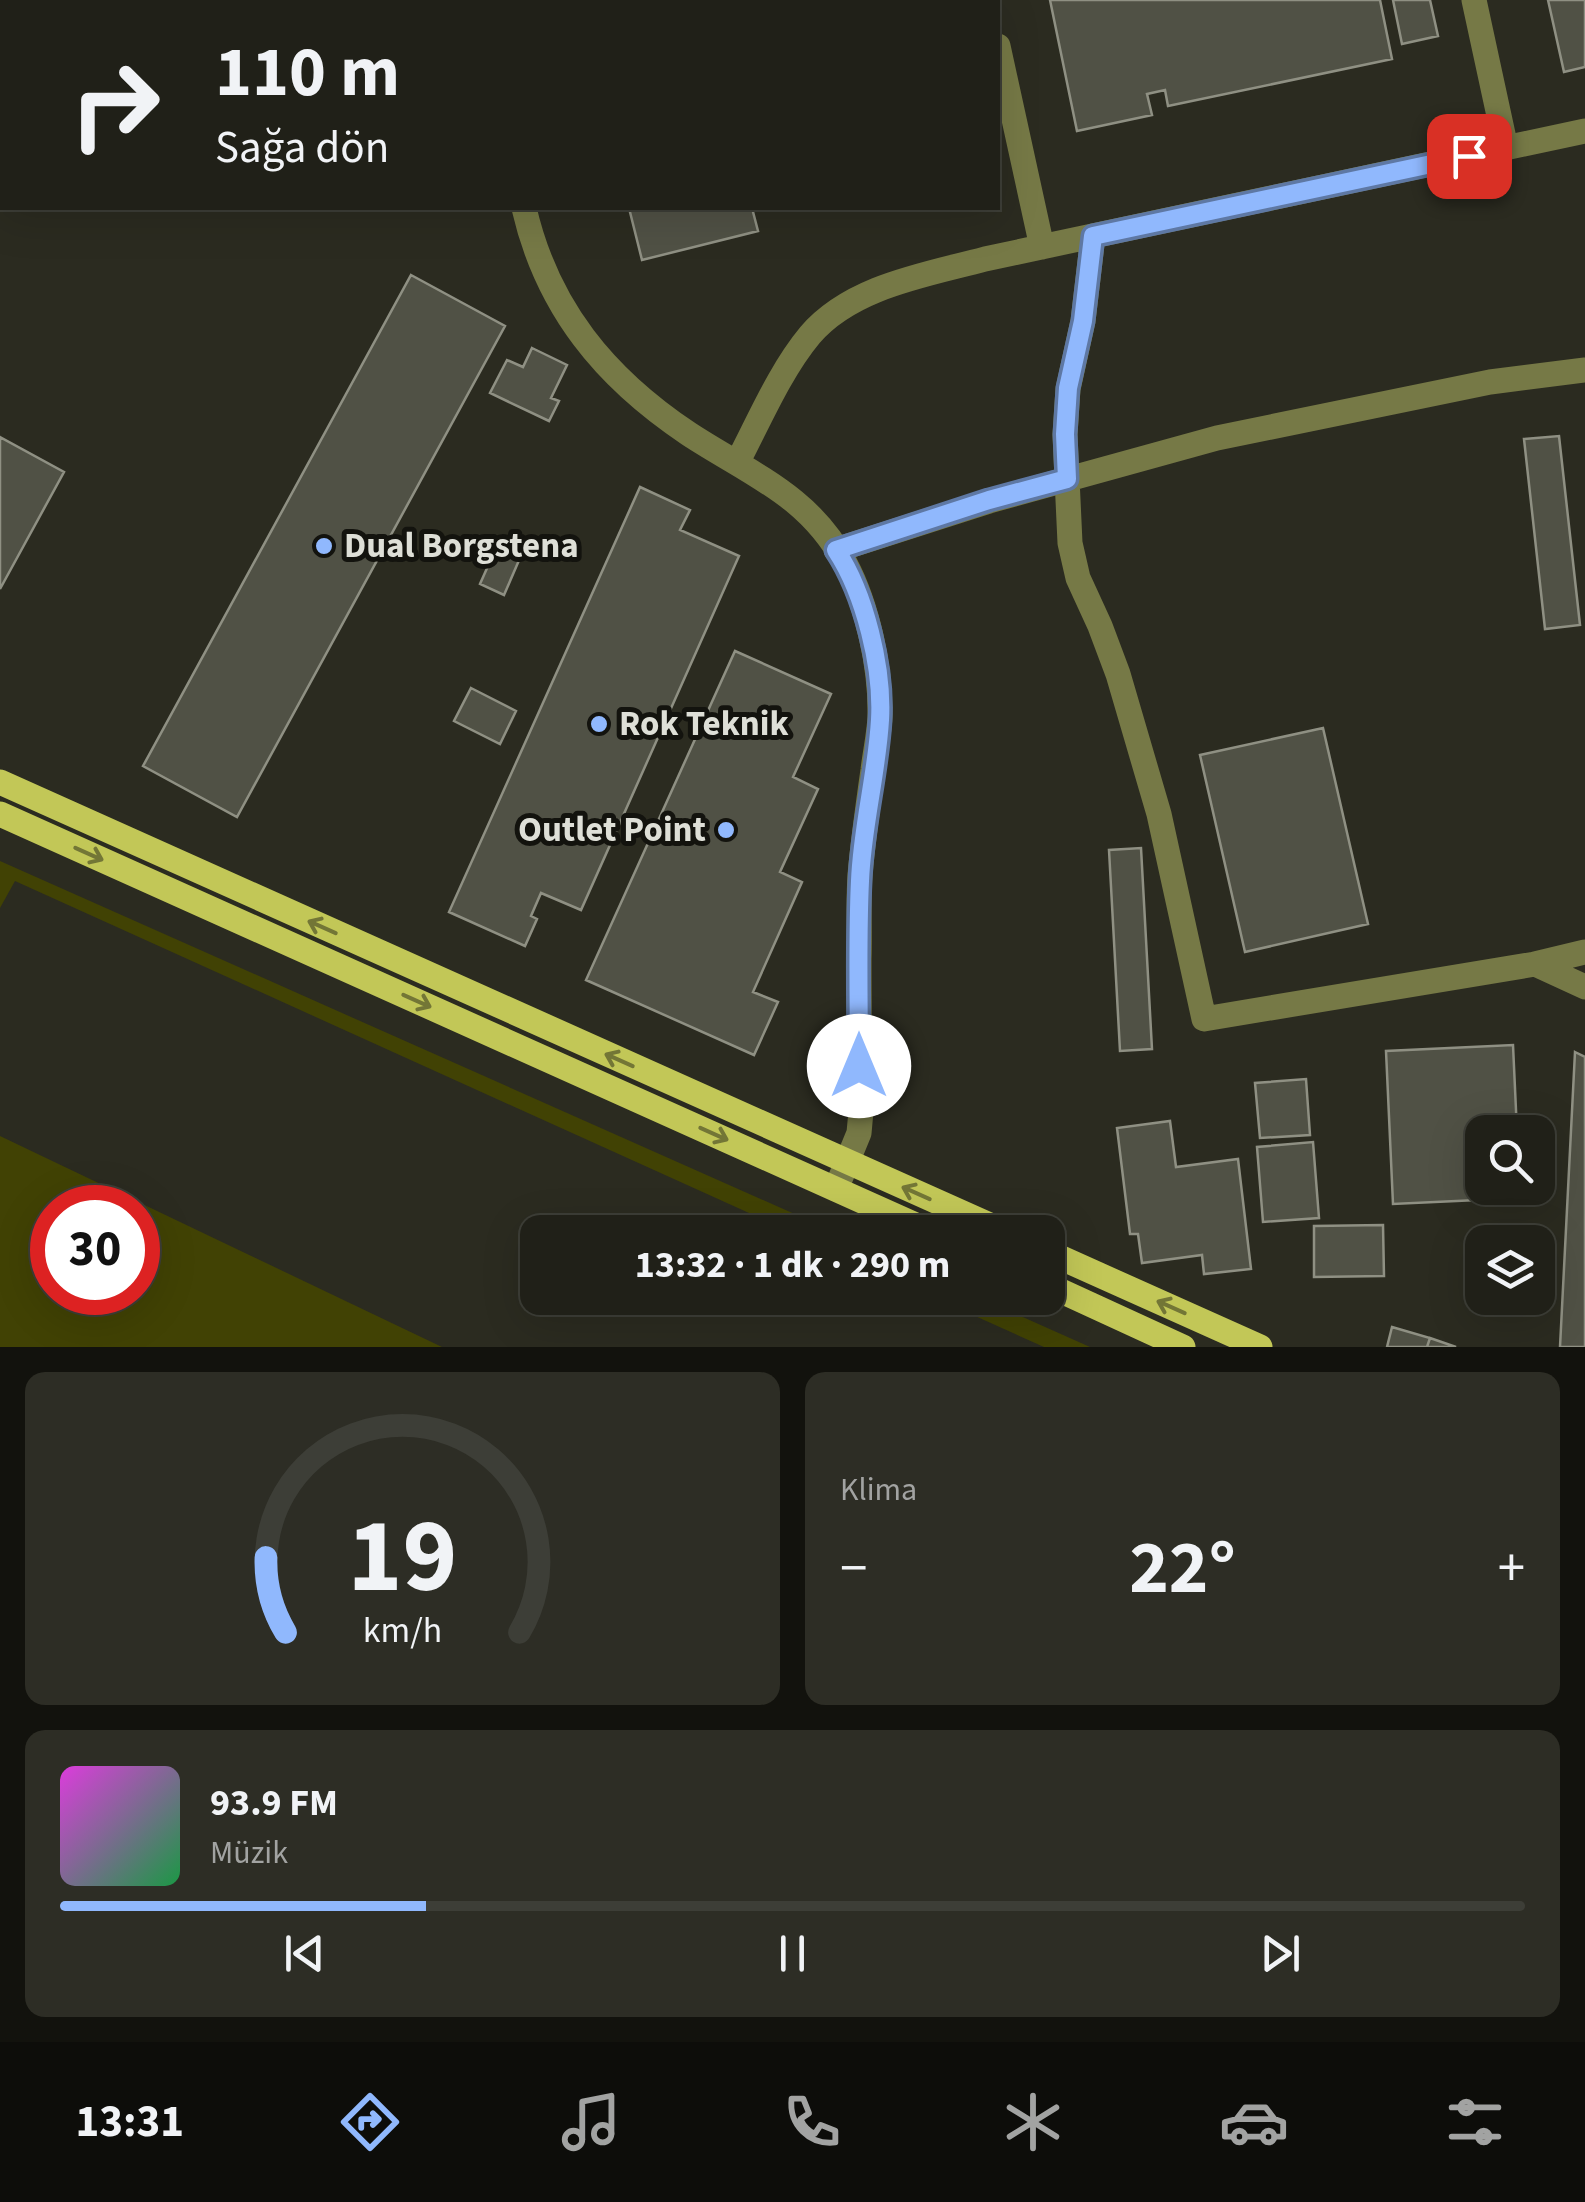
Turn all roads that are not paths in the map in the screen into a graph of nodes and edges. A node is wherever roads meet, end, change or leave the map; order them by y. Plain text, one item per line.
1 (1474, 0) edge
2 (1000, 55) edge
3 (1585, 132) edge
4 (1506, 148) junction
5 (525, 210) edge
6 (1093, 236) junction
7 (1042, 246) junction
8 (1585, 370) edge
9 (736, 462) junction
10 (1067, 479) junction
11 (836, 550) junction
12 (0, 782) edge
13 (0, 814) edge
14 (1585, 952) edge
15 (1535, 964) junction
16 (1585, 987) edge
17 (848, 1162) junction
18 (836, 1190) junction
19 (893, 1215) edge
20 (966, 1215) edge
21 (1065, 1260) edge
22 (1065, 1294) edge
23 (1183, 1347) edge
24 (1260, 1347) edge

1 - 4 street
2 - 7 street
3 - 4 street
4 - 6 street
5 - 9 street
6 - 7 street
6 - 10 street
7 - 9 street
8 - 10 street
9 - 11 street
10 - 11 street
10 - 15 street
11 - 17 street
17 -> 12 main road
13 -> 18 main road
14 - 15 street
15 - 16 street
17 - 18 street
20 -> 17 main road
18 - 19 main road
24 -> 21 main road
22 - 23 main road

